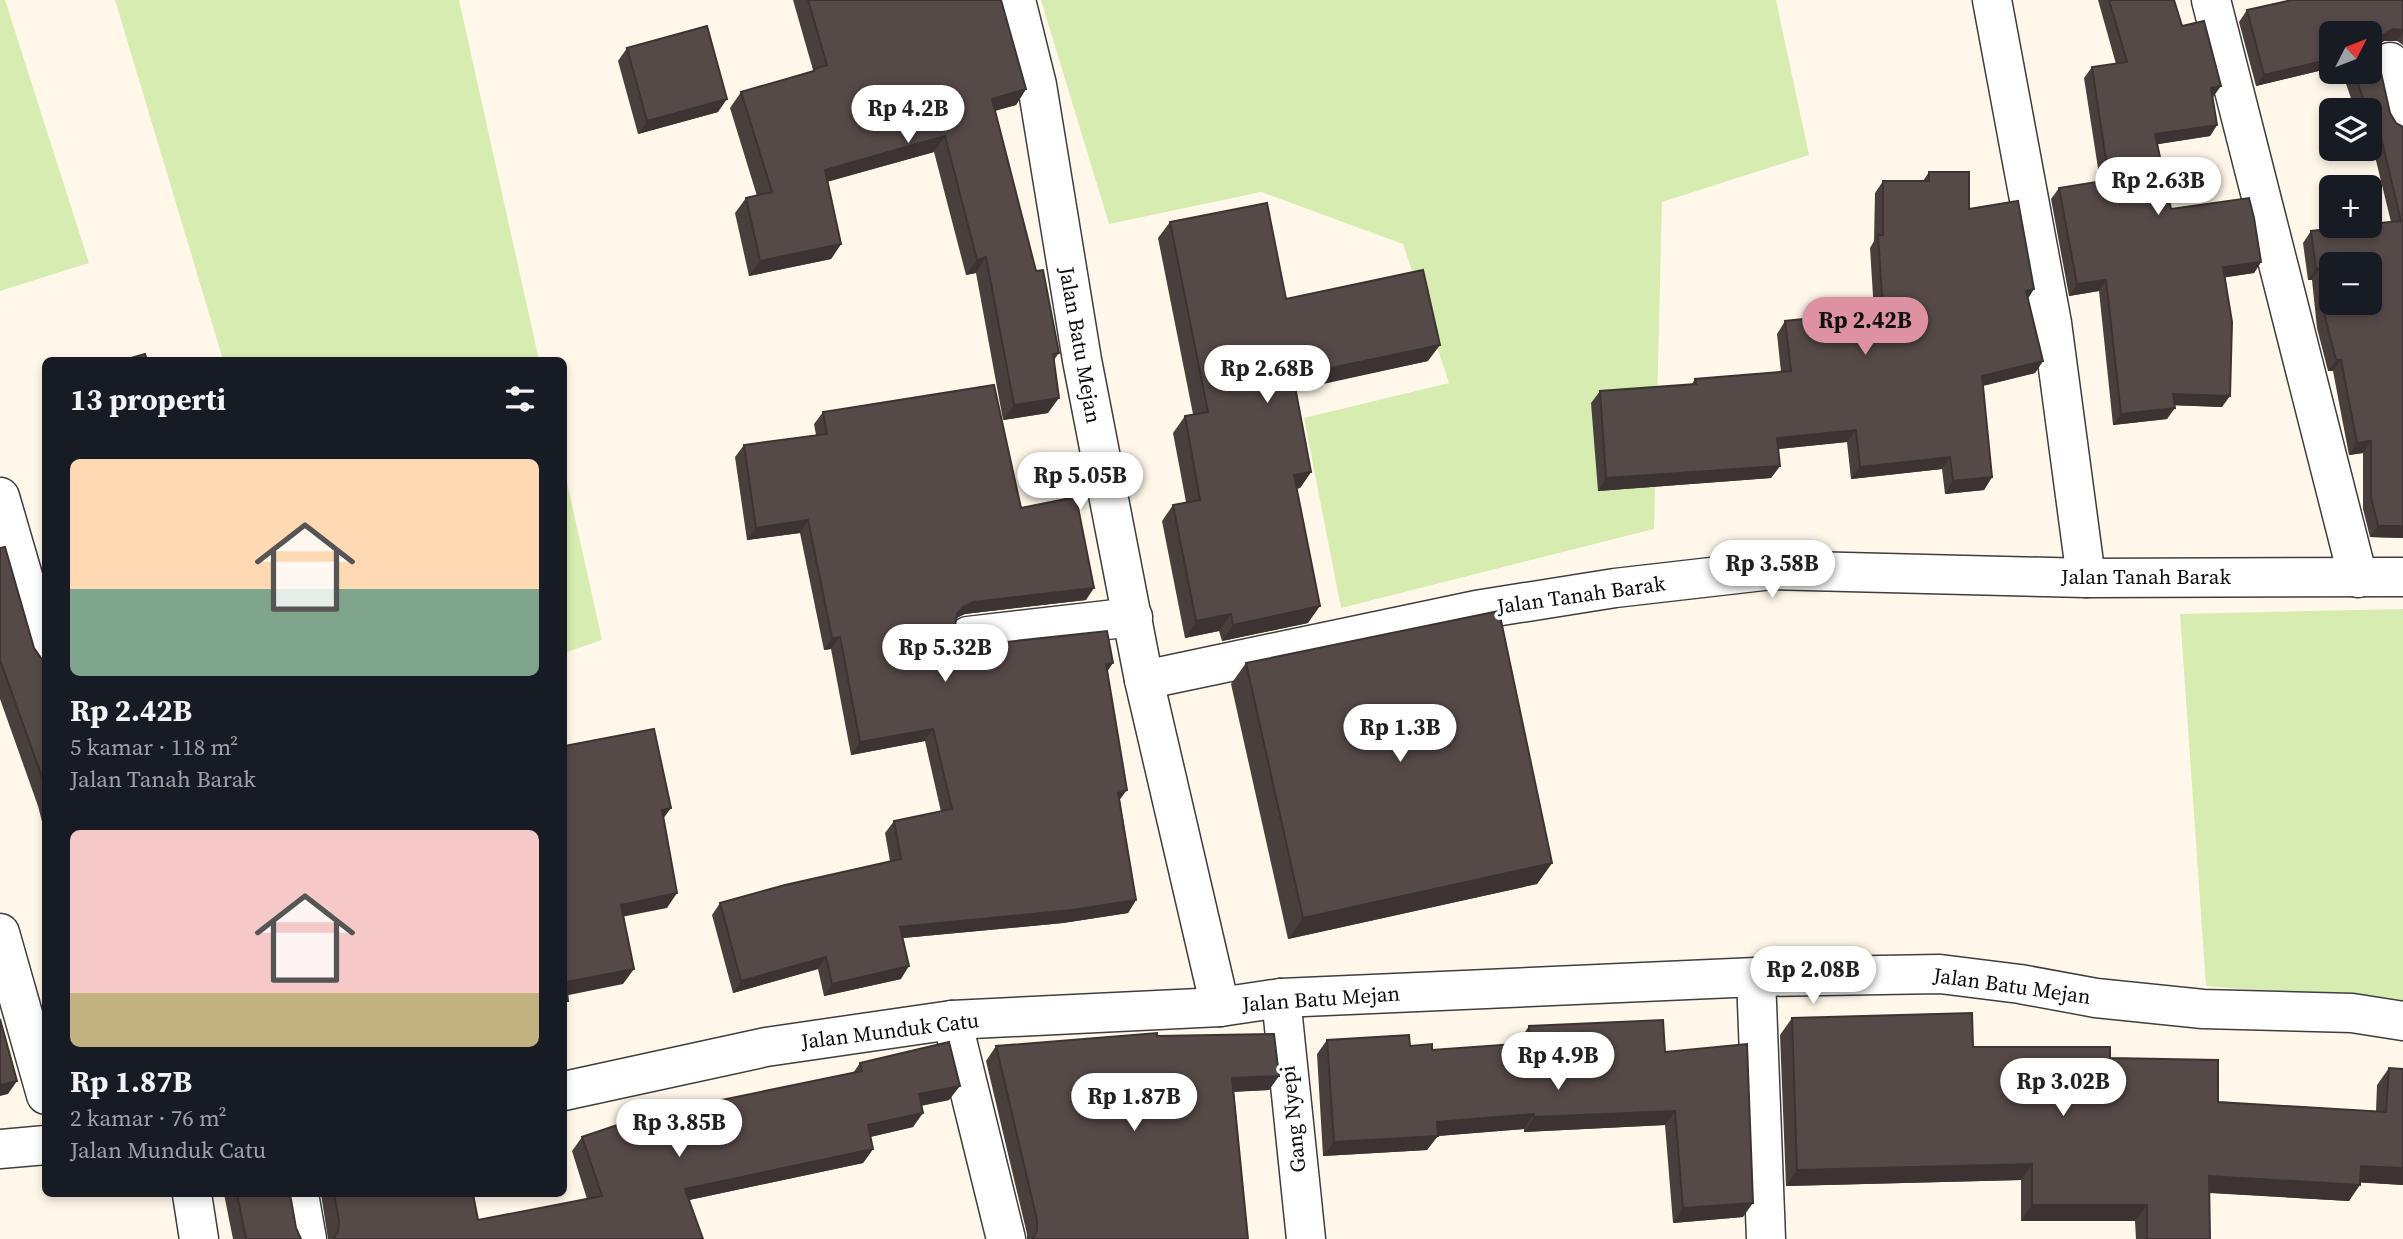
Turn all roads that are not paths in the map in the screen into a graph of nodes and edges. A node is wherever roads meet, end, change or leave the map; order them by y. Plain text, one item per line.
1 (1016, 0) edge
2 (1992, 0) edge
3 (2211, 0) edge
4 (2390, 62) dead end
5 (2403, 119) edge
6 (0, 497) edge
7 (2403, 577) edge
8 (2086, 578) junction
9 (2358, 578) junction
10 (1133, 617) junction
11 (968, 636) dead end
12 (42, 641) edge
13 (1144, 680) junction
14 (0, 933) edge
15 (1756, 977) junction
16 (1281, 998) junction
17 (1220, 1007) junction
18 (952, 1020) junction
19 (2403, 1021) edge
20 (42, 1081) edge
21 (567, 1090) edge
22 (42, 1145) edge
23 (0, 1149) edge
24 (192, 1197) edge
25 (300, 1197) edge
26 (199, 1239) edge
27 (307, 1239) edge
28 (1006, 1239) edge
29 (1306, 1239) edge
30 (1766, 1239) edge

1 - 10 street, Jalan Batu Mejan
2 - 8 street
3 - 9 street
4 - 5 street
6 - 12 street
7 - 9 street, Jalan Tanah Barak
8 - 9 street, Jalan Tanah Barak
8 - 13 street, Jalan Tanah Barak
10 - 11 street
10 - 13 street, Jalan Batu Mejan
13 - 17 street, Jalan Batu Mejan
14 - 20 street
15 - 16 street, Jalan Batu Mejan
15 - 19 street, Jalan Batu Mejan
15 - 30 street
16 - 17 street, Jalan Batu Mejan
16 - 29 street, Gang Nyepi
17 - 18 street, Jalan Munduk Catu
18 - 21 street, Jalan Munduk Catu
18 - 28 street
22 - 23 street
24 - 26 street
25 - 27 street

